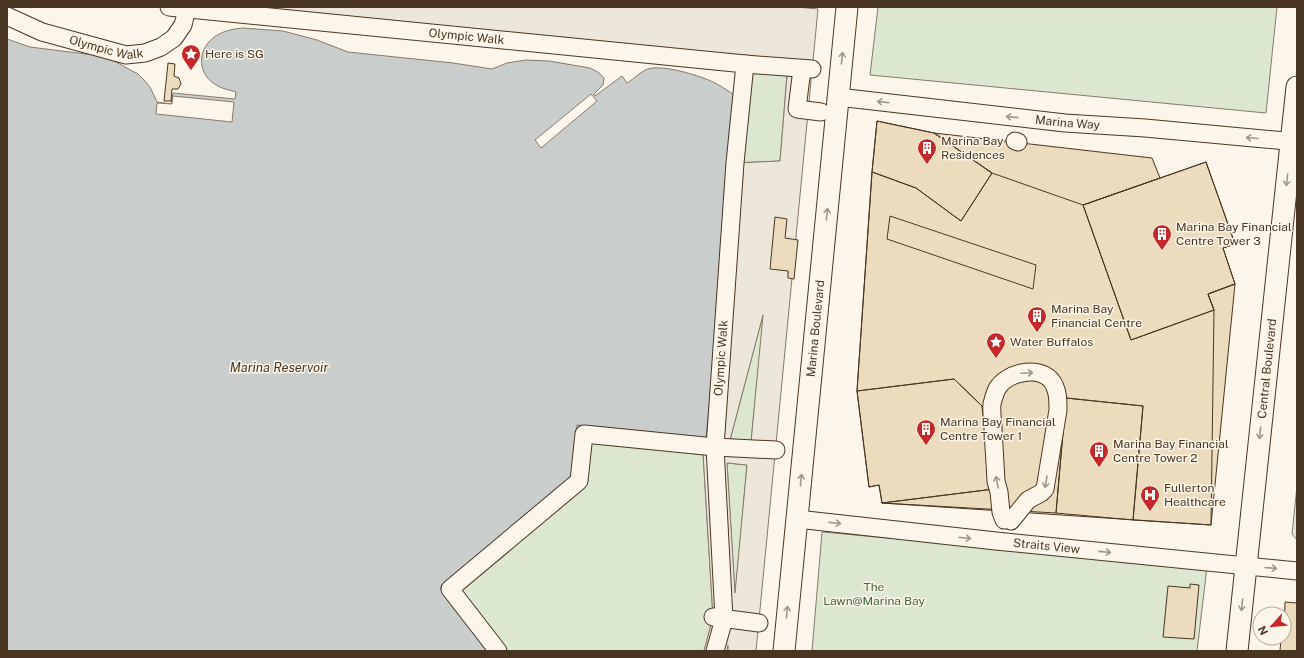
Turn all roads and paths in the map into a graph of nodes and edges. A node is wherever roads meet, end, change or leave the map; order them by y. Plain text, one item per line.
1 (169, 7) edge
2 (847, 7) edge
3 (187, 9) junction
4 (7, 16) edge
5 (746, 64) junction
6 (1297, 87) edge
7 (838, 97) junction
8 (821, 112) dead end
9 (1294, 141) edge
10 (714, 446) junction
11 (776, 450) dead end
12 (797, 519) junction
13 (1007, 521) joint
14 (1246, 566) junction
15 (1297, 571) edge
16 (718, 618) junction
17 (759, 623) dead end
18 (498, 651) edge
19 (715, 651) edge
20 (784, 651) edge
21 (1237, 651) edge

1 - 3 street, Olympic Walk
7 -> 2 main road, Marina Boulevard
3 - 4 street, Olympic Walk
3 - 5 street, Olympic Walk
5 - 8 street, Olympic Walk
5 - 10 street, Olympic Walk
6 - 9 main road, Central Boulevard
9 -> 7 street, Marina Way
12 -> 7 main road, Marina Boulevard
9 -> 14 main road, Central Boulevard
10 - 11 street
10 - 16 street, Olympic Walk
10 - 18 street
12 -> 14 street, Straits View
20 -> 12 main road, Marina Boulevard
13 -> 13 street
14 -> 15 street, Straits View
14 -> 21 main road, Central Boulevard
16 - 17 street
16 - 19 street, Olympic Walk

